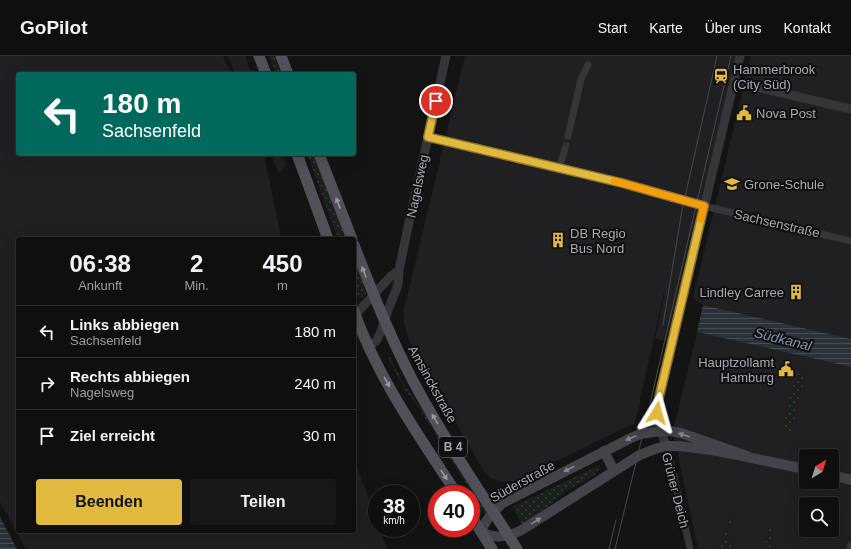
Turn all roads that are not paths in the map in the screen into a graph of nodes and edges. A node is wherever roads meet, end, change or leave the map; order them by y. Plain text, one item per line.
1 (259, 56) edge
2 (281, 56) edge
3 (446, 56) edge
4 (740, 56) edge
5 (588, 65) dead end
6 (265, 72) edge
7 (287, 72) edge
8 (734, 82) junction
9 (851, 109) edge
10 (568, 136) tunnel mouth
11 (428, 137) junction
12 (565, 149) tunnel mouth
13 (297, 156) edge
14 (320, 156) edge
15 (559, 168) junction
16 (704, 206) junction
17 (327, 237) edge
18 (351, 237) edge
19 (851, 241) edge
20 (356, 250) edge
21 (400, 270) junction
22 (374, 296) junction
23 (356, 312) edge
24 (356, 316) edge
25 (384, 322) junction
26 (368, 348) junction
27 (660, 431) junction
28 (666, 446) junction
29 (604, 451) junction
30 (747, 456) junction
31 (799, 467) edge
32 (614, 471) junction
33 (839, 477) edge
34 (851, 480) edge
35 (451, 485) edge
36 (493, 511) junction
37 (480, 529) edge
38 (482, 532) junction
39 (509, 536) junction
40 (851, 546) edge
41 (492, 549) edge
42 (517, 549) edge
43 (690, 549) edge
44 (850, 549) edge

1 - 6 main road
2 - 7 main road
3 - 11 street, Nagelsweg
4 - 8 street, Grüner Deich
5 - 10 street
8 - 9 street
8 - 16 street, Grüner Deich
11 - 15 street, Sachsenstraße
11 - 21 street, Nagelsweg
12 - 15 street
13 - 17 main road
18 -> 14 main road
15 - 16 street, Sachsenstraße
16 - 19 street, Sachsenstraße
16 - 27 street, Grüner Deich
22 -> 20 main road, Amsinckstraße / B 4
21 - 22 street
21 - 25 street, Nagelsweg
22 - 23 street
22 - 25 main road, Amsinckstraße / B 4
24 - 26 main road, B 4
25 - 26 street, Nagelsweg
36 -> 25 main road, Amsinckstraße / B 4
26 -> 35 main road, B 4
27 - 28 street, Grüner Deich
27 -> 29 main road, Süderstraße
30 -> 27 main road, Süderstraße
28 - 30 main road, Süderstraße
28 - 32 main road, Süderstraße
28 - 43 street, Grüner Deich
29 - 32 main road
29 -> 36 main road, Süderstraße
30 - 31 main road, Süderstraße
39 -> 32 main road, Süderstraße
33 - 34 main road
36 - 38 main road, Süderstraße
36 - 39 main road, Amsinckstraße / B 4
37 - 38 main road
38 - 39 main road, Süderstraße
38 - 41 main road
39 - 42 main road, Amsinckstraße / B 4
40 - 44 street

